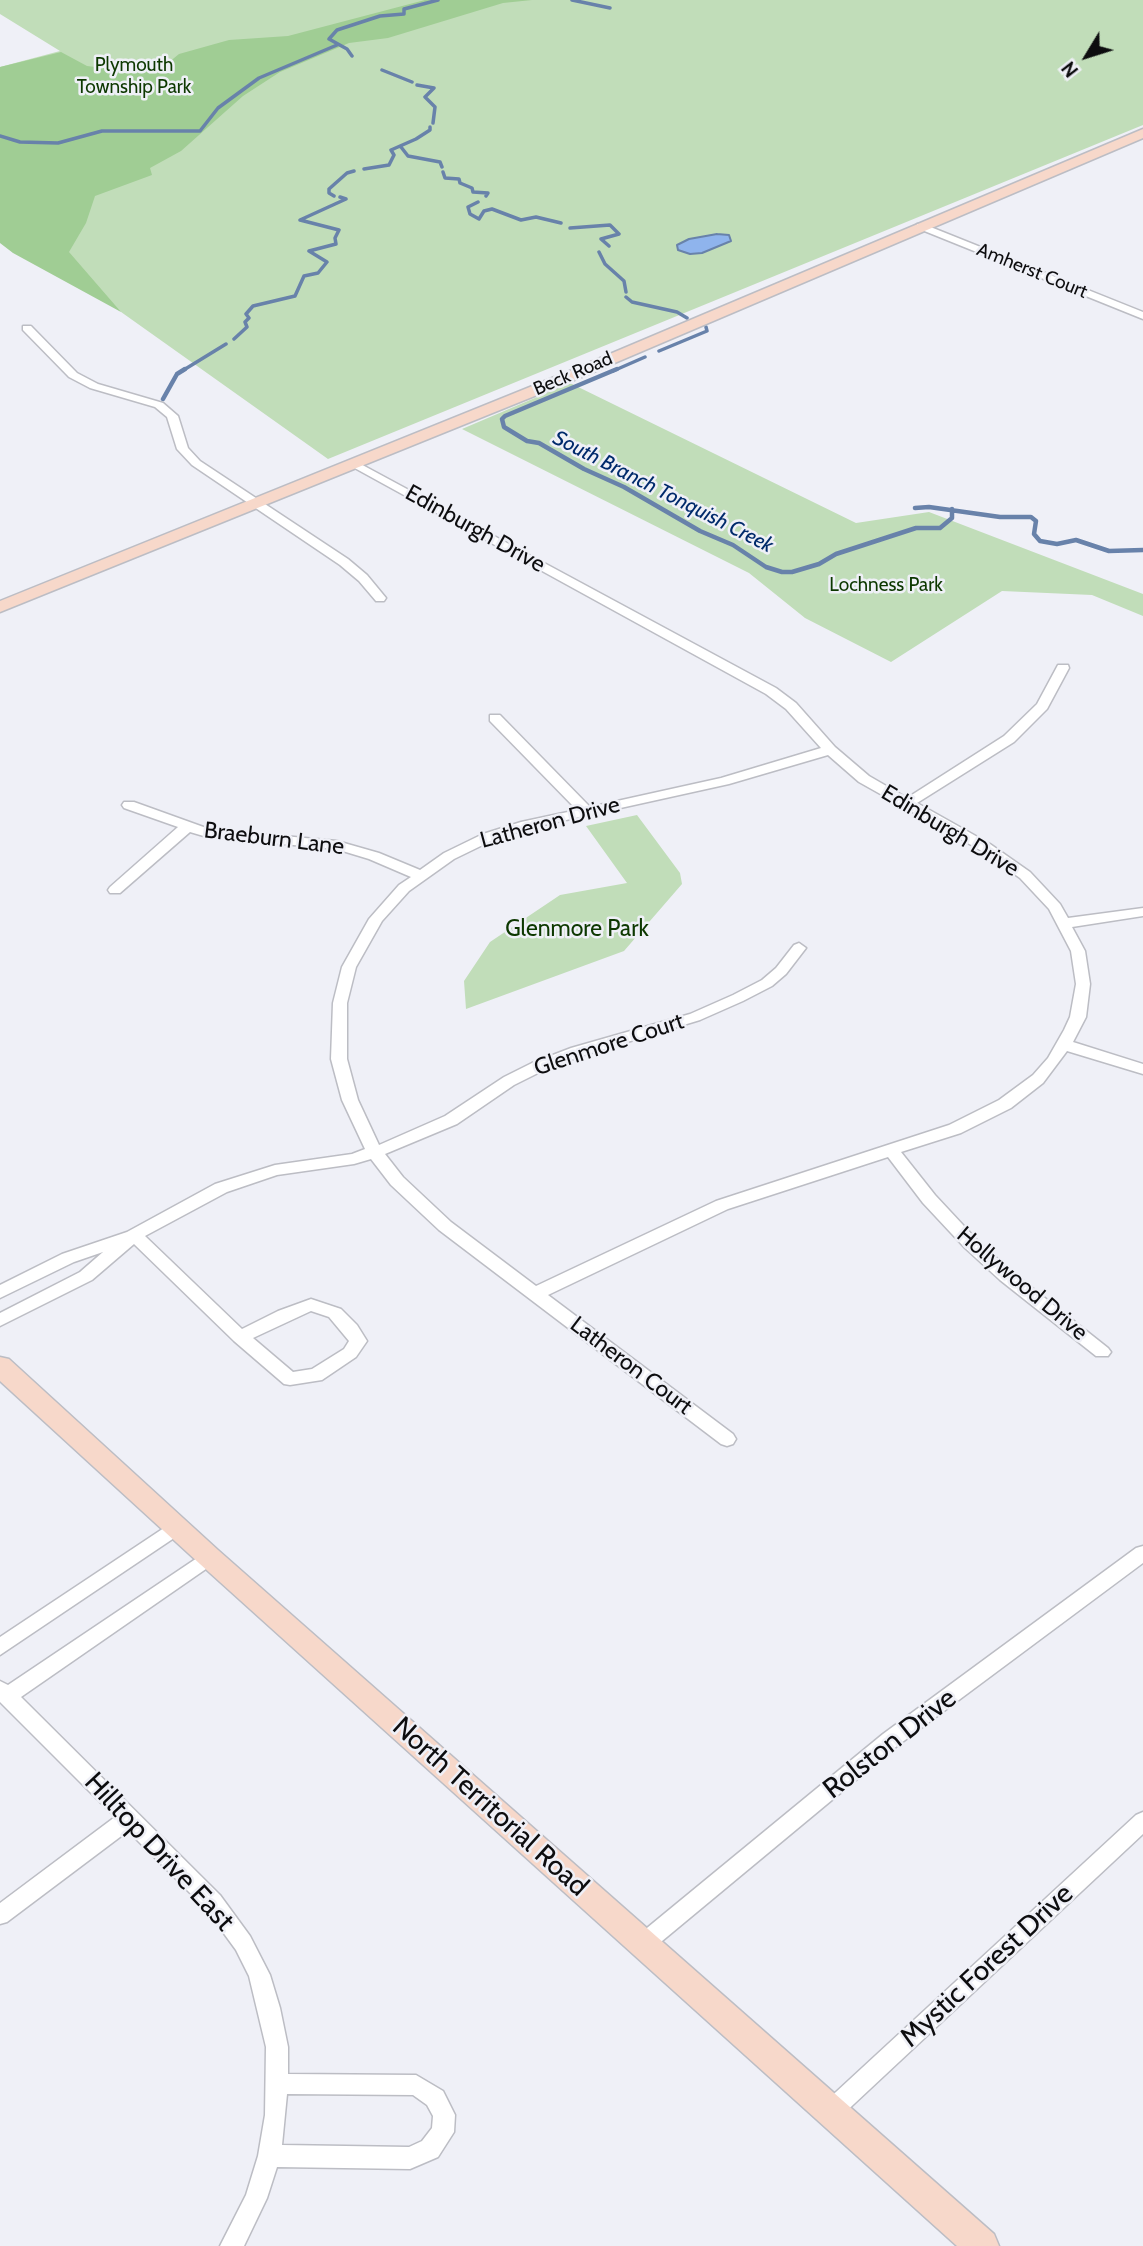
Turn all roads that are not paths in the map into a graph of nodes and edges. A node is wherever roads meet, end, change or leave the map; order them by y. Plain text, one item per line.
1 (1143, 133) edge
2 (920, 226) junction
3 (1143, 316) edge
4 (27, 328) dead end
5 (355, 464) junction
6 (257, 504) junction
7 (380, 598) dead end
8 (0, 607) edge
9 (1063, 668) dead end
10 (495, 718) dead end
11 (830, 750) junction
12 (907, 804) junction
13 (129, 805) dead end
14 (586, 811) junction
15 (187, 827) junction
16 (419, 875) junction
17 (115, 890) dead end
18 (1143, 912) edge
19 (1066, 923) junction
20 (799, 948) dead end
21 (1065, 1045) junction
22 (1143, 1069) edge
23 (891, 1150) junction
24 (375, 1153) junction
25 (134, 1236) junction
26 (0, 1292) edge
27 (535, 1294) junction
28 (0, 1320) edge
29 (240, 1337) junction
30 (1102, 1352) dead end
31 (0, 1366) edge
32 (727, 1439) dead end
33 (176, 1527) junction
34 (1143, 1553) edge
35 (209, 1557) junction
36 (0, 1647) edge
37 (3, 1692) edge
38 (131, 1818) junction
39 (1143, 1821) edge
40 (0, 1915) edge
41 (643, 1944) junction
42 (278, 2084) junction
43 (831, 2111) junction
44 (269, 2156) junction
45 (232, 2246) edge
46 (982, 2246) edge

1 - 2 main road, Beck Road
2 - 3 street, Amherst Court
2 - 5 main road, Beck Road
4 - 6 street
5 - 6 main road, Beck Road
5 - 11 street, Edinburgh Drive
6 - 7 street
6 - 8 main road, Beck Road
9 - 12 street
10 - 14 street
11 - 12 street, Edinburgh Drive
11 - 14 street, Latheron Drive
12 - 19 street, Edinburgh Drive
13 - 15 street, Braeburn Lane
14 - 16 street, Latheron Drive
15 - 16 street, Braeburn Lane
15 - 17 street
16 - 24 street, Latheron Drive
18 - 19 street
19 - 21 street, Edinburgh Drive
20 - 24 street, Glenmore Court
21 - 22 street
21 - 23 street, Edinburgh Drive
23 - 27 street, Edinburgh Drive
23 - 30 street, Hollywood Drive
24 - 25 street, Glenmore Court
24 - 27 street, Latheron Drive
25 - 26 street
25 - 28 street
25 - 29 street
27 - 32 street, Latheron Court
29 - 29 street
31 - 33 main road, North Territorial Road
33 - 35 main road, North Territorial Road
33 - 36 street
34 - 41 street, Rolston Drive
35 - 37 street
35 - 41 main road, North Territorial Road
37 - 38 street, Hilltop Drive East
38 - 40 street
38 - 42 street, Hilltop Drive East
39 - 43 street, Mystic Forest Drive
41 - 43 main road, North Territorial Road
42 - 44 street, Hilltop Drive East
42 - 44 street
43 - 46 main road, North Territorial Road
44 - 45 street, Hilltop Drive East

